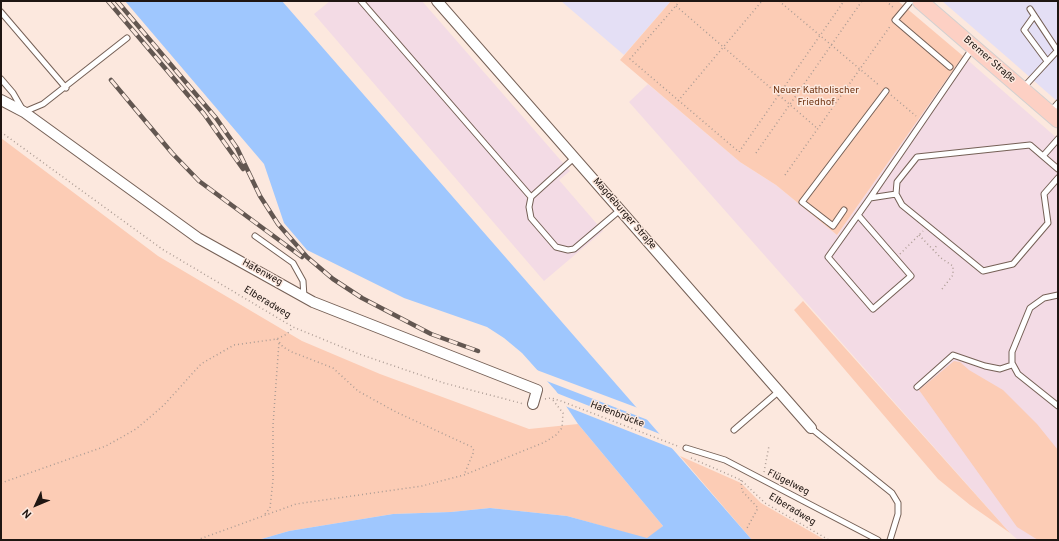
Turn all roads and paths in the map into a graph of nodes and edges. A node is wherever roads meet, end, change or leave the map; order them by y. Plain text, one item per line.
1 (361, 1) edge
2 (437, 1) edge
3 (680, 1) edge
4 (762, 1) edge
5 (779, 1) edge
6 (844, 1) edge
7 (862, 1) edge
8 (886, 1) edge
9 (910, 1) edge
10 (926, 3) edge
11 (676, 6) junction
12 (1030, 9) dead end
13 (1, 12) edge
14 (900, 13) junction
15 (1034, 16) junction
16 (895, 20) junction
17 (820, 35) junction
18 (127, 38) dead end
19 (831, 45) junction
20 (723, 47) junction
21 (974, 47) junction
22 (1058, 50) edge
23 (1048, 61) junction
24 (950, 67) dead end
25 (860, 69) junction
26 (1, 79) edge
27 (66, 88) junction
28 (1022, 89) junction
29 (886, 91) junction
30 (779, 95) junction
31 (1, 100) edge
32 (678, 101) junction
33 (789, 104) junction
34 (24, 112) junction
35 (1055, 112) edge
36 (916, 116) dead end
37 (818, 128) junction
38 (1, 132) edge
39 (1058, 139) edge
40 (756, 152) dead end
41 (1043, 156) junction
42 (574, 158) junction
43 (1058, 169) edge
44 (785, 175) dead end
45 (1058, 178) edge
46 (896, 194) junction
47 (531, 197) junction
48 (870, 198) junction
49 (620, 210) junction
50 (844, 210) dead end
51 (858, 214) junction
52 (928, 226) junction
53 (919, 235) junction
54 (255, 236) dead end
55 (895, 258) junction
56 (942, 289) dead end
57 (1058, 295) edge
58 (304, 297) junction
59 (293, 327) junction
60 (277, 339) junction
61 (279, 342) junction
62 (1012, 365) junction
63 (917, 387) dead end
64 (778, 392) junction
65 (551, 398) junction
66 (533, 404) junction
67 (1058, 406) edge
68 (811, 428) joint
69 (734, 430) dead end
70 (769, 446) dead end
71 (685, 449) joint
72 (689, 456) dead end
73 (464, 475) junction
74 (761, 479) junction
75 (741, 480) junction
76 (1, 483) edge
77 (264, 516) junction
78 (746, 530) dead end
79 (197, 540) edge
80 (829, 540) edge
81 (878, 540) edge
82 (890, 540) edge

1 - 47 lane
2 - 42 street, Magdeburger Straße
3 - 11 path
4 - 20 path
5 - 17 path
6 - 17 path
7 - 19 path
8 - 14 path
9 - 14 lane
10 - 21 main road, Bremer Straße
11 - 20 path
11 - 32 path
12 - 15 lane
13 - 27 lane
14 - 16 lane
15 - 22 lane
15 - 23 lane
16 - 24 lane
16 - 25 path
17 - 19 path
17 - 30 path
18 - 27 lane
19 - 25 path
19 - 33 path
20 - 30 path
20 - 32 path
21 - 28 main road, Bremer Straße
21 - 48 lane
22 - 23 lane
23 - 28 lane
25 - 29 path
25 - 37 path
26 - 34 lane
27 - 34 lane
28 - 35 main road, Bremer Straße
29 - 36 path
29 - 50 lane
30 - 32 path
30 - 33 path
31 - 34 street, Hafenweg
33 - 37 path
33 - 40 path
34 - 58 street, Hafenweg
37 - 44 path
38 - 59 path, Elberadweg
39 - 41 lane
41 - 43 lane
41 - 46 lane
42 - 47 lane
42 - 49 street, Magdeburger Straße
45 - 52 lane
46 - 48 lane
46 - 52 lane
47 - 49 lane
48 - 51 lane
49 - 64 street, Magdeburger Straße
51 - 55 lane
51 - 55 lane
52 - 53 path
53 - 55 path
53 - 56 path
54 - 58 lane
57 - 62 lane
58 - 66 street, Hafenweg
59 - 60 path
59 - 66 path, Elberadweg
60 - 61 path
60 - 76 path
61 - 73 path
61 - 77 path
62 - 63 lane
62 - 67 lane
64 - 68 street, Magdeburger Straße
64 - 69 lane
65 - 66 path, Elberadweg
65 - 71 path, Hafenbrücke
65 - 73 path
68 - 82 lane
70 - 74 path
71 - 74 lane, Flügelweg
72 - 75 path, Elberadweg
73 - 77 path
74 - 81 lane, Flügelweg
75 - 78 path
75 - 80 path, Elberadweg
77 - 79 path

